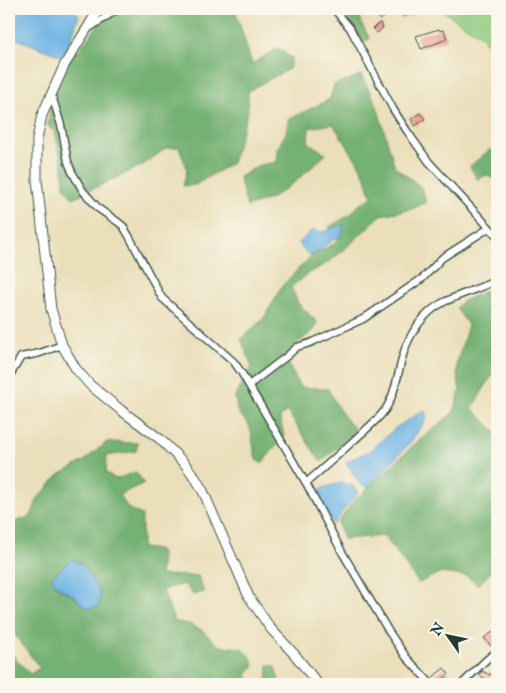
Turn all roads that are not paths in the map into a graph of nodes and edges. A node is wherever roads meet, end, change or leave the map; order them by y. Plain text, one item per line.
1 (99, 9) edge
2 (118, 9) edge
3 (334, 9) edge
4 (86, 30) junction
5 (52, 96) junction
6 (489, 228) junction
7 (497, 236) edge
8 (497, 280) edge
9 (62, 345) junction
10 (9, 376) edge
11 (249, 385) junction
12 (306, 483) junction
13 (497, 651) edge
14 (318, 684) edge
15 (431, 684) edge
16 (462, 684) edge

1 - 4 street
2 - 4 street
3 - 6 street
4 - 5 street
5 - 9 street
5 - 11 street
6 - 7 street
6 - 11 street
8 - 12 street
9 - 10 street
9 - 14 street
11 - 12 street
12 - 15 street
13 - 16 street

